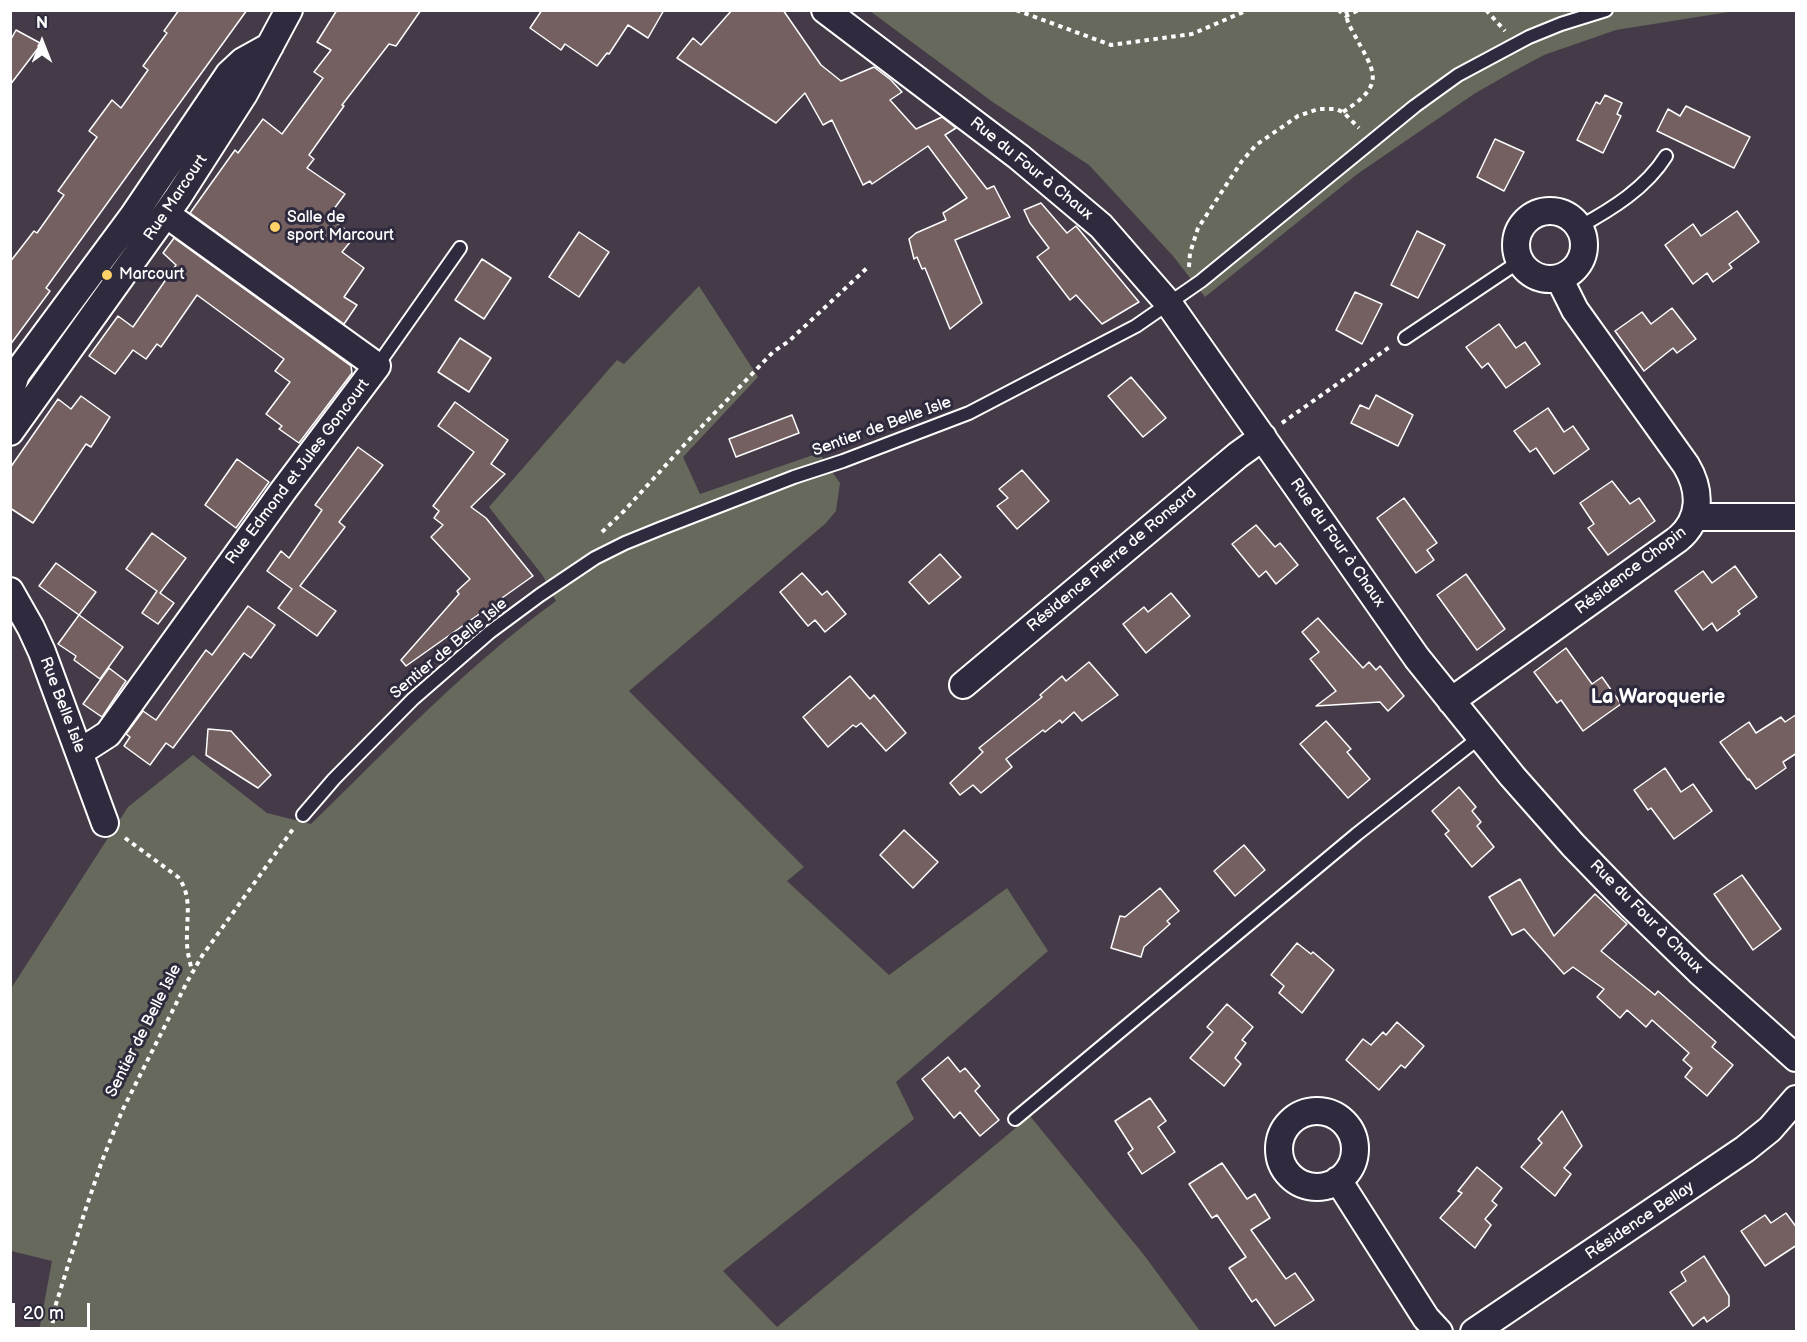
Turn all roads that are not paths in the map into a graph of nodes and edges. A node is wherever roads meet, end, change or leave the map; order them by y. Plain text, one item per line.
1 (289, 10) edge
2 (825, 10) edge
3 (1606, 10) edge
4 (270, 46) junction
5 (1666, 156) dead end
6 (166, 214) junction
7 (1579, 227) junction
8 (460, 248) dead end
9 (1520, 261) junction
10 (1559, 278) junction
11 (1177, 298) junction
12 (1405, 338) road end
13 (377, 366) junction
14 (10, 393) edge
15 (10, 432) edge
16 (1263, 436) junction
17 (1695, 517) junction
18 (1797, 517) edge
19 (10, 591) edge
20 (963, 685) dead end
21 (1451, 701) junction
22 (1480, 737) junction
23 (80, 752) junction
24 (303, 815) road end
25 (105, 823) road end
26 (1797, 1058) edge
27 (1797, 1099) edge
28 (1016, 1119) dead end
29 (1338, 1180) dead end
30 (1438, 1332) edge
31 (1474, 1332) edge

1 - 4 street, Rue Marcourt
2 - 11 street, Rue du Four à Chaux
3 - 11 lane, Sentier de Belle Isle
4 - 6 street, Rue Marcourt
4 - 14 street, Rue Marcourt
5 - 7 lane
6 - 13 street, Rue Edmond et Jules Goncourt
6 - 15 street, Rue Marcourt
7 - 9 street
7 - 10 street
8 - 13 lane
9 - 10 street
9 - 12 lane
10 - 17 street, Résidence Chopin
11 - 16 street, Rue du Four à Chaux
11 - 24 lane, Sentier de Belle Isle
13 - 23 street, Rue Edmond et Jules Goncourt
16 - 20 street, Résidence Pierre de Ronsard
16 - 21 street, Rue du Four à Chaux
17 - 18 street
17 - 21 street, Résidence Chopin
19 - 23 street, Rue Belle Isle
21 - 22 street, Rue du Four à Chaux
22 - 26 street, Rue du Four à Chaux
22 - 28 lane
23 - 25 street, Rue Belle Isle
27 - 31 street, Résidence Bellay
29 - 30 street

